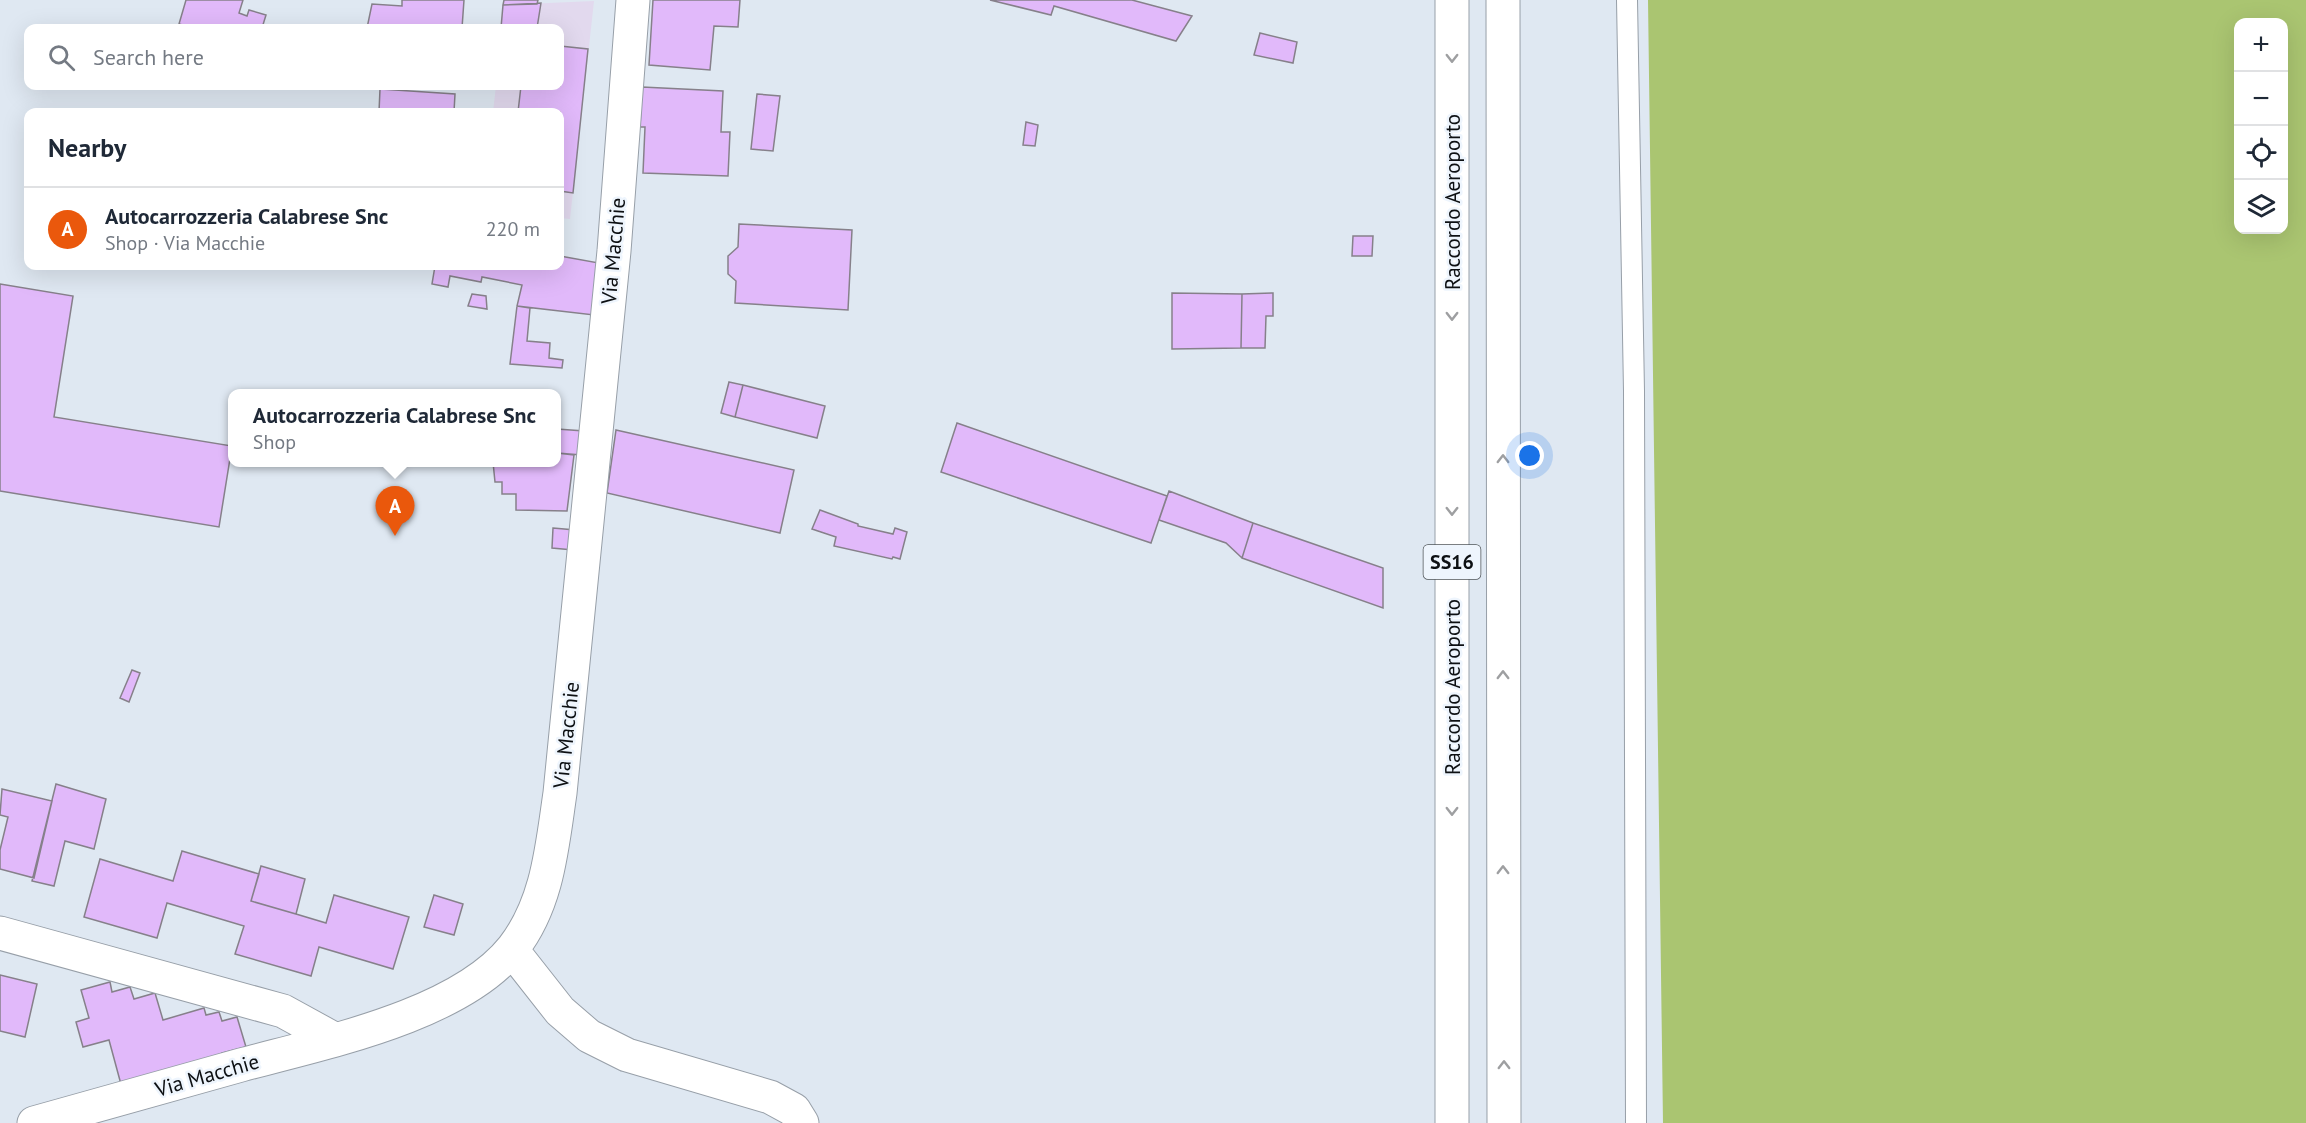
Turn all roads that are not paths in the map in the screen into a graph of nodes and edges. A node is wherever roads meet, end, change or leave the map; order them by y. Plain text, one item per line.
1 (633, 0) edge
2 (1452, 0) edge
3 (1503, 0) edge
4 (1627, 0) edge
5 (0, 933) edge
6 (512, 950) junction
7 (334, 1039) junction
8 (34, 1123) edge
9 (802, 1123) edge
10 (1452, 1123) edge
11 (1504, 1123) edge
12 (1636, 1123) edge

1 - 6 main road, Via Macchie
2 -> 10 main road, Raccordo Aeroporto / SS16
11 -> 3 main road, SS16
4 - 12 lane
5 - 7 main road
6 - 7 main road, Via Macchie
6 - 9 main road
7 - 8 main road, Via Macchie

